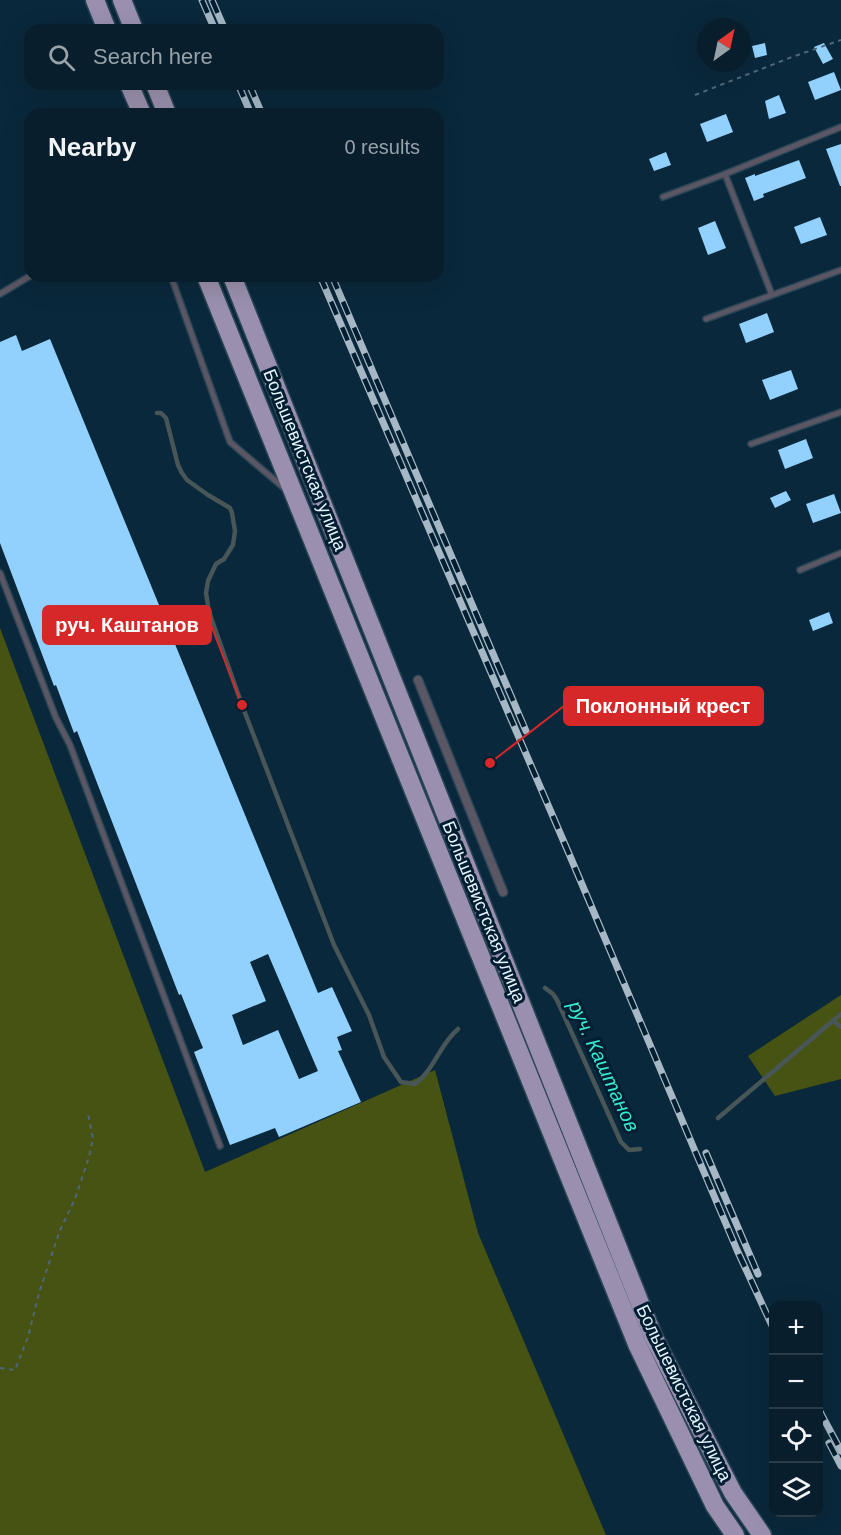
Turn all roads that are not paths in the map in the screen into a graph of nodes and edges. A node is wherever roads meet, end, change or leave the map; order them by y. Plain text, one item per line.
1 (95, 0) edge
2 (122, 0) edge
3 (105, 24) edge
4 (132, 24) edge
5 (132, 90) edge
6 (158, 90) edge
7 (139, 108) edge
8 (165, 108) edge
9 (841, 127) edge
10 (725, 174) junction
11 (663, 196) dead end
12 (841, 270) edge
13 (24, 280) edge
14 (173, 282) edge
15 (208, 282) edge
16 (234, 282) edge
17 (0, 294) edge
18 (772, 295) junction
19 (706, 319) dead end
20 (841, 412) edge
21 (751, 444) dead end
22 (296, 498) junction
23 (841, 553) edge
24 (800, 570) dead end
25 (0, 573) edge
26 (418, 680) dead end
27 (503, 892) dead end
28 (220, 1146) dead end
29 (735, 1535) edge
30 (762, 1535) edge

1 - 3 highway
2 - 4 highway
5 - 7 highway
6 - 8 highway
9 - 10 lane
10 - 11 lane
10 - 18 lane
12 - 18 lane
13 - 17 lane
14 - 22 lane
15 - 22 highway, Большевистская улица
16 - 30 highway, Большевистская улица
18 - 19 lane
20 - 21 lane
22 - 29 highway, Большевистская улица
23 - 24 lane
25 - 28 lane
26 - 27 street

